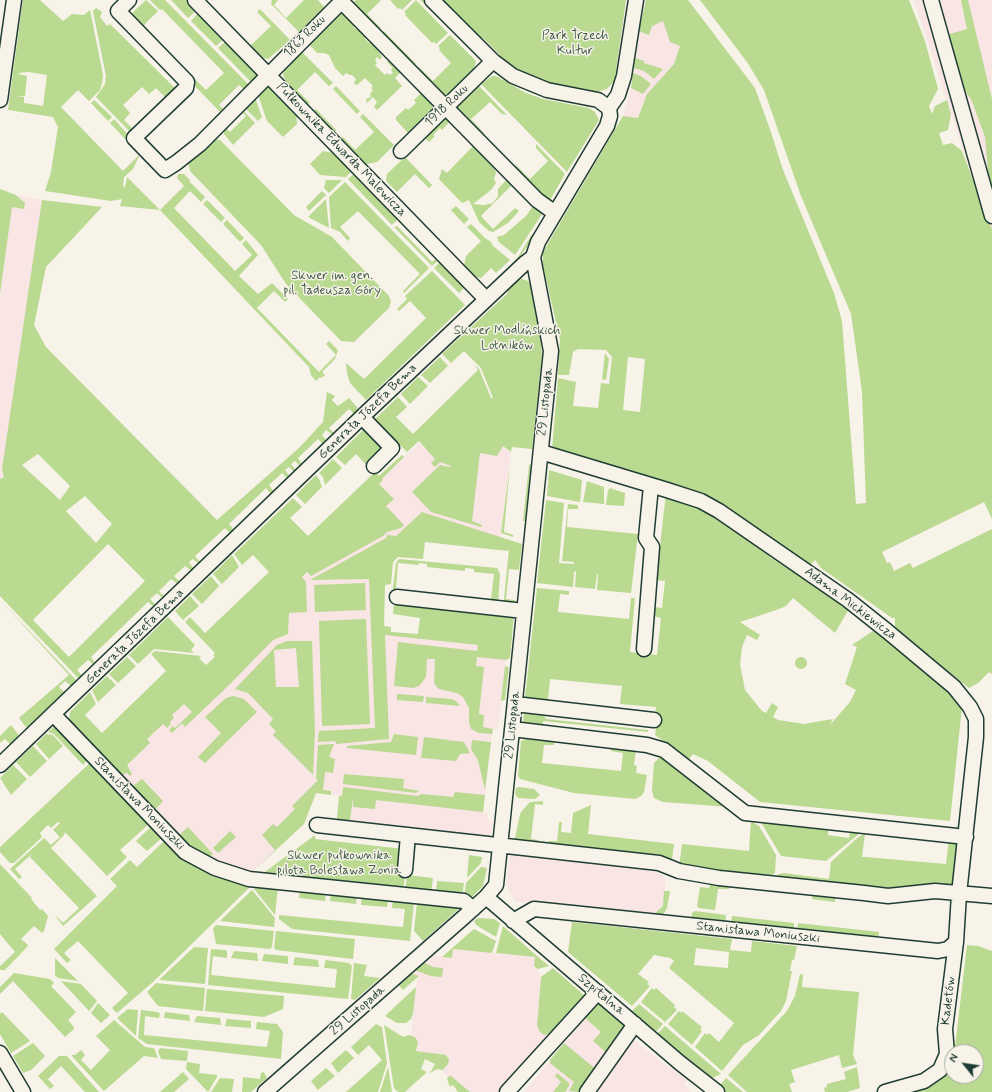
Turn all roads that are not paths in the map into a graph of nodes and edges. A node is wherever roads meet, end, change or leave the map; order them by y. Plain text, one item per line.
1 (14, 0) edge
2 (129, 0) edge
3 (196, 0) edge
4 (432, 0) edge
5 (636, 0) edge
6 (931, 0) edge
7 (342, 1) edge
8 (493, 61) junction
9 (268, 74) junction
10 (0, 100) edge
11 (446, 108) junction
12 (609, 108) junction
13 (401, 151) dead end
14 (555, 213) junction
15 (992, 216) edge
16 (533, 257) junction
17 (486, 299) junction
18 (362, 417) junction
19 (541, 452) junction
20 (374, 466) dead end
21 (651, 486) junction
22 (397, 597) dead end
23 (524, 611) junction
24 (644, 649) dead end
25 (515, 704) junction
26 (53, 714) junction
27 (654, 720) dead end
28 (512, 729) junction
29 (0, 765) edge
30 (317, 825) dead end
31 (408, 835) junction
32 (966, 837) junction
33 (500, 846) junction
34 (405, 870) dead end
35 (959, 894) junction
36 (992, 896) edge
37 (486, 897) junction
38 (473, 909) junction
39 (513, 921) junction
40 (956, 942) junction
41 (598, 992) junction
42 (635, 1024) junction
43 (0, 1053) edge
44 (23, 1092) edge
45 (265, 1092) edge
46 (507, 1092) edge
47 (587, 1092) edge
48 (717, 1092) edge
49 (885, 1092) edge

1 - 10 street
2 - 9 street, 1863 Roku
3 - 9 street, Pułkownika Edwarda Malewicza
4 - 8 street
5 - 12 street, Generała Józefa Bema
6 - 15 street
7 - 9 street, 1863 Roku
7 - 11 street
8 - 11 street, 1918 Roku
8 - 12 street
9 - 17 street, Pułkownika Edwarda Malewicza
11 - 13 street, 1918 Roku
11 - 14 street
12 - 14 street, Generała Józefa Bema
14 - 16 street, Generała Józefa Bema
16 - 17 street, Generała Józefa Bema
16 - 19 street, 29 Listopada
17 - 18 street, Generała Józefa Bema
18 - 20 street
18 - 26 street, Generała Józefa Bema
19 - 21 street, Adama Mickiewicza
19 - 23 street, 29 Listopada
21 - 24 street
21 - 32 street, Adama Mickiewicza
22 - 23 street
23 - 25 street, 29 Listopada
25 - 27 street
25 - 28 street, 29 Listopada
26 - 29 street, Generała Józefa Bema
26 - 38 street, Stanisława Moniuszki
28 - 32 street
28 - 33 street, 29 Listopada
30 - 31 street
31 - 33 street
31 - 34 street
32 - 35 street, Adama Mickiewicza
33 - 35 street
33 - 37 street, 29 Listopada
35 - 36 street
35 - 40 street
37 - 38 street, 29 Listopada
37 - 39 street, Szpitalna
38 - 45 street, 29 Listopada
39 - 40 street, Stanisława Moniuszki
39 - 41 street, Szpitalna
40 - 49 street, Kadetów
41 - 42 street, Szpitalna
41 - 46 street
42 - 47 street
42 - 48 street, Szpitalna
43 - 44 street

